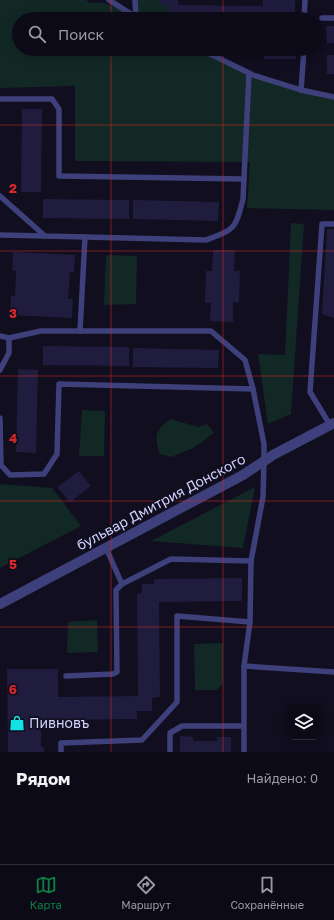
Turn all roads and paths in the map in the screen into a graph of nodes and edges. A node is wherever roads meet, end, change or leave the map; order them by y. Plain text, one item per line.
1 (109, 0) edge
2 (135, 0) edge
3 (305, 0) edge
4 (128, 12) edge
5 (136, 12) edge
6 (304, 12) edge
7 (322, 18) dead end
8 (334, 18) edge
9 (214, 56) edge
10 (303, 56) edge
11 (249, 74) junction
12 (301, 90) junction
13 (334, 97) edge
14 (0, 99) edge
15 (244, 179) junction
16 (0, 196) edge
17 (334, 224) edge
18 (0, 236) edge
19 (46, 236) junction
20 (85, 237) junction
21 (80, 331) junction
22 (0, 336) edge
23 (9, 338) junction
24 (0, 370) edge
25 (253, 389) junction
26 (0, 418) edge
27 (332, 424) edge
28 (264, 461) junction
29 (106, 548) junction
30 (251, 561) junction
31 (122, 584) junction
32 (0, 604) edge
33 (250, 622) junction
34 (244, 666) junction
35 (334, 672) edge
36 (66, 676) dead end
37 (243, 726) junction
38 (61, 752) edge
39 (170, 752) edge
40 (244, 752) edge

1 - 4 lane
2 - 5 lane
3 - 6 lane
7 - 8 lane
9 - 11 lane
10 - 12 lane
11 - 12 lane
11 - 15 lane
12 - 13 lane
14 - 15 lane
15 - 20 lane
16 - 19 lane
17 - 27 lane
18 - 19 lane
19 - 20 lane
20 - 21 lane
21 - 23 lane
21 - 25 lane
22 - 23 lane
23 - 24 lane
25 - 26 lane
25 - 28 lane
27 - 28 street, бульвар Дмитрия Донского
28 - 29 street, бульвар Дмитрия Донского
28 - 30 lane
29 - 31 lane
29 - 32 street, бульвар Дмитрия Донского
30 - 31 lane
30 - 33 lane
31 - 36 lane
33 - 34 lane
33 - 38 lane
34 - 35 lane
34 - 37 lane
37 - 39 lane
37 - 40 lane

